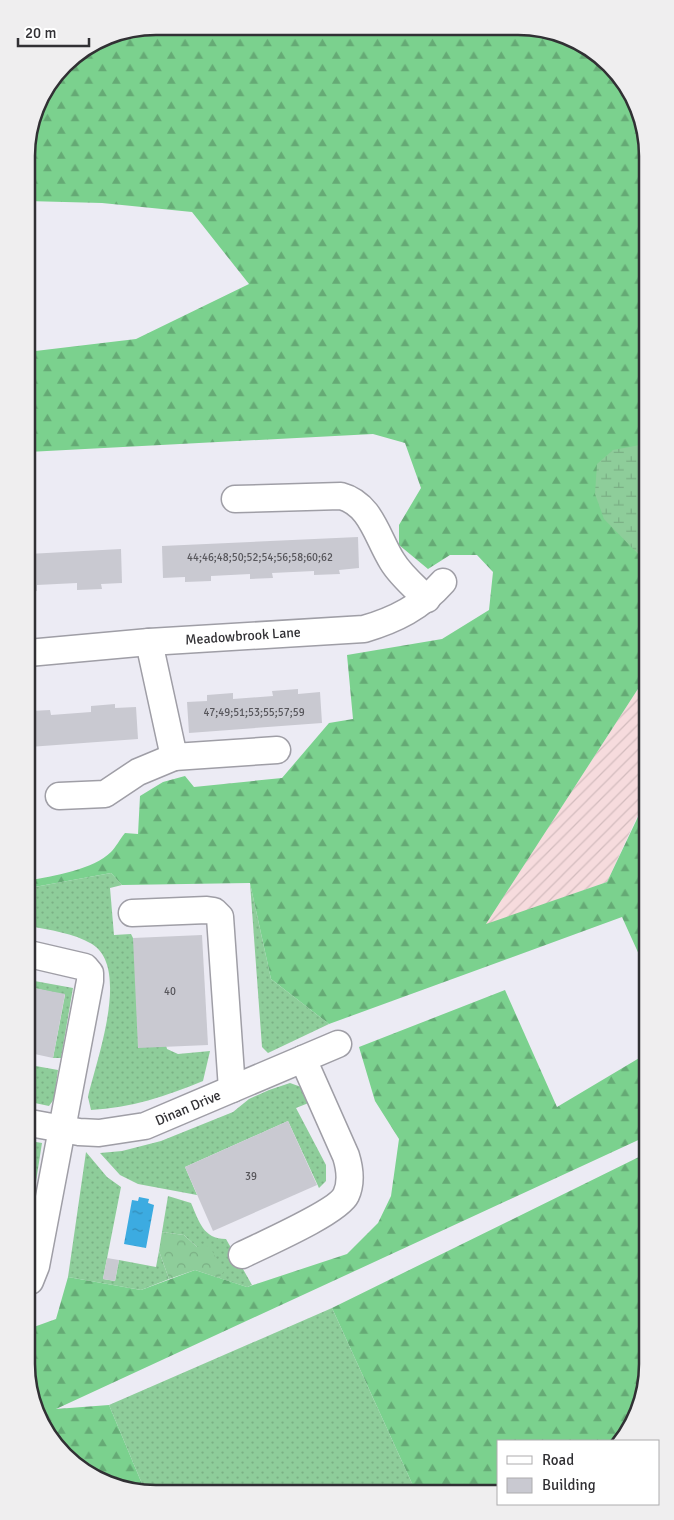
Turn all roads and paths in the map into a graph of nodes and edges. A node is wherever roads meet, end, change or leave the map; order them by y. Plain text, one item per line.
1 (235, 499) dead end
2 (148, 642) junction
3 (35, 652) edge
4 (277, 750) dead end
5 (174, 757) junction
6 (58, 796) dead end
7 (132, 913) dead end
8 (35, 955) edge
9 (338, 1044) dead end
10 (303, 1059) junction
11 (232, 1090) junction
12 (35, 1125) edge
13 (62, 1130) junction
14 (242, 1255) dead end
15 (35, 1268) edge

1 - 2 street, Meadowbrook Lane
2 - 3 street, Meadowbrook Lane
2 - 5 street
4 - 5 street
5 - 6 street
7 - 11 street
8 - 13 street
9 - 10 street, Dinan Drive
10 - 11 street, Dinan Drive
10 - 14 street
11 - 13 street, Dinan Drive
12 - 13 street, Dinan Drive
13 - 15 street

